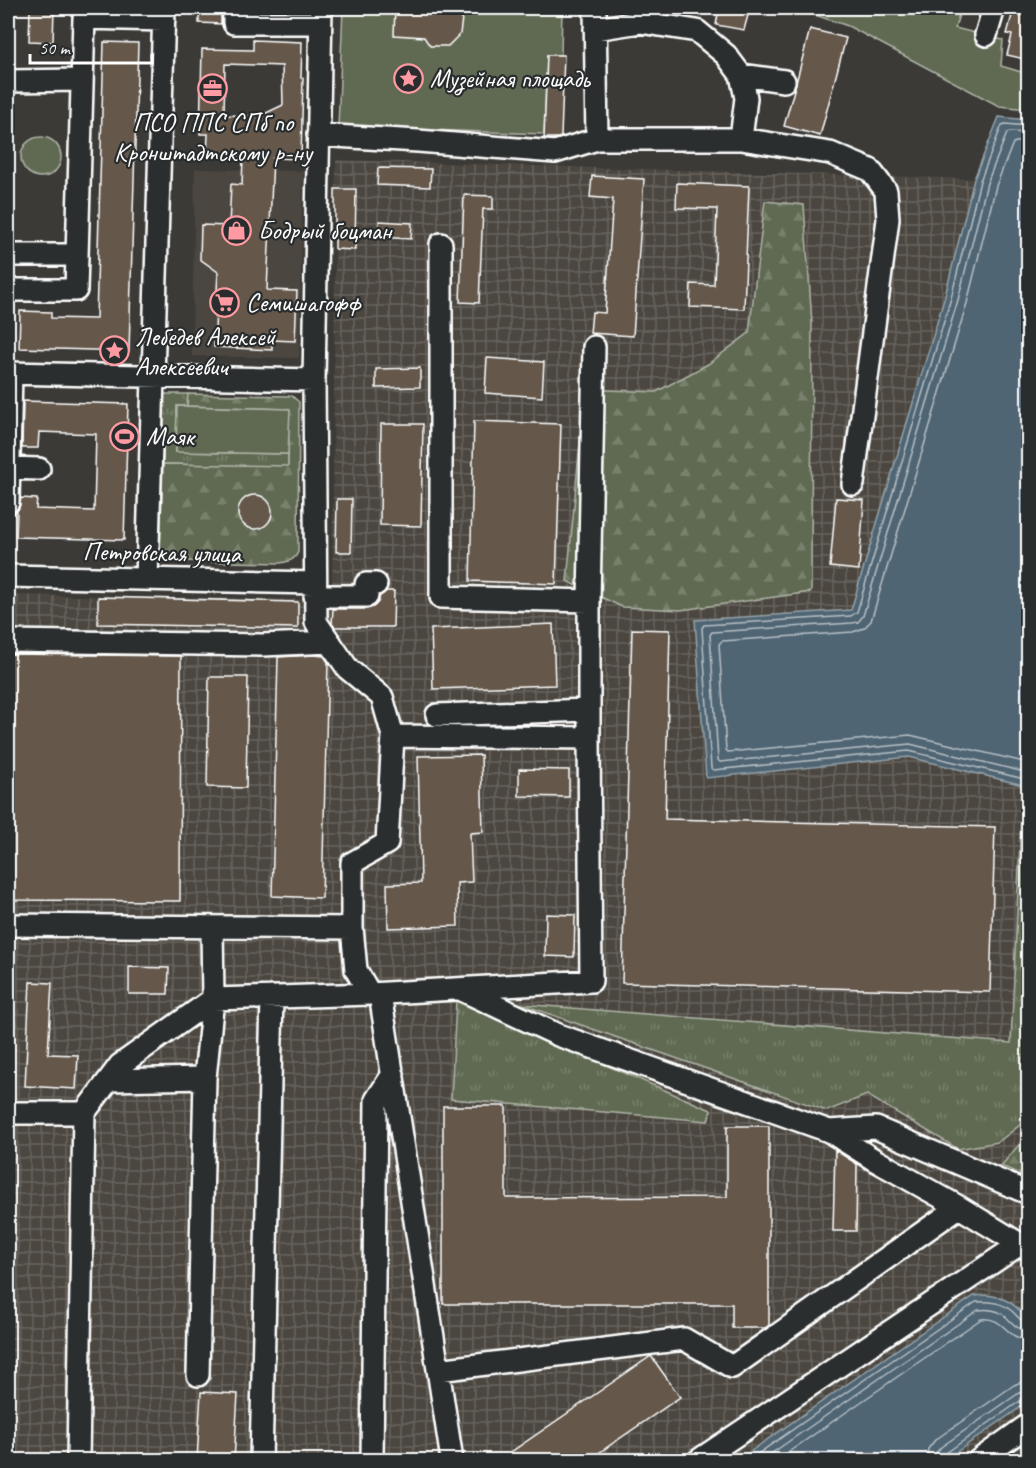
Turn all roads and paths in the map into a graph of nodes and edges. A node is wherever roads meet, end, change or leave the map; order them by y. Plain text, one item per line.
1 (234, 8) edge
2 (595, 8) edge
3 (994, 8) edge
4 (84, 13) edge
5 (164, 14) edge
6 (266, 15) edge
7 (321, 15) edge
8 (595, 29) junction
9 (986, 35) dead end
10 (741, 75) junction
11 (82, 80) junction
12 (8, 81) edge
13 (784, 81) dead end
14 (318, 135) junction
15 (597, 139) junction
16 (741, 139) junction
17 (441, 244) dead end
18 (8, 255) edge
19 (76, 255) junction
20 (8, 290) edge
21 (594, 347) dead end
22 (9, 373) edge
23 (153, 376) junction
24 (314, 380) junction
25 (8, 468) edge
26 (39, 469) dead end
27 (853, 484) dead end
28 (8, 502) edge
29 (8, 576) edge
30 (147, 579) junction
31 (376, 584) dead end
32 (315, 589) junction
33 (590, 601) junction
34 (8, 641) edge
35 (330, 642) junction
36 (589, 710) junction
37 (437, 715) dead end
38 (393, 736) junction
39 (589, 738) junction
40 (8, 925) edge
41 (212, 927) junction
42 (352, 928) junction
43 (462, 990) junction
44 (375, 994) junction
45 (272, 997) junction
46 (213, 999) junction
47 (393, 1074) junction
48 (205, 1078) junction
49 (109, 1080) junction
50 (8, 1113) edge
51 (84, 1113) junction
52 (829, 1131) junction
53 (1029, 1193) edge
54 (959, 1207) junction
55 (1024, 1246) edge
56 (438, 1370) junction
57 (198, 1375) dead end
58 (1029, 1425) edge
59 (78, 1461) edge
60 (261, 1461) edge
61 (372, 1461) edge
62 (452, 1461) edge
63 (699, 1461) edge
64 (978, 1461) edge

1 - 6 street
2 - 8 street
3 - 9 street
4 - 5 street
4 - 11 street
5 - 23 street
6 - 7 street
7 - 14 street
8 - 10 street
8 - 15 street
10 - 13 street
10 - 16 street
11 - 12 street
11 - 19 street
14 - 15 street
14 - 24 street
15 - 16 street
16 - 27 street
17 - 33 street
18 - 19 street
19 - 20 street
21 - 33 street
22 - 23 street
22 - 25 street
23 - 24 street
23 - 30 street
24 - 32 street
25 - 26 street
25 - 28 street
29 - 30 street, Петровская улица
30 - 32 street, Петровская улица
31 - 32 street, Петровская улица
32 - 35 street
33 - 36 street
34 - 35 street
35 - 38 street
36 - 37 street
36 - 39 street
38 - 39 street
38 - 42 street
39 - 43 street
40 - 41 street
41 - 42 street
41 - 46 street
42 - 44 street
43 - 44 street
43 - 52 street
44 - 45 street
44 - 47 street
45 - 46 street
45 - 60 street
46 - 48 street
46 - 49 street
47 - 56 street
47 - 61 street
48 - 49 street
48 - 57 street
49 - 51 street
50 - 51 street
51 - 59 street
52 - 53 street
52 - 54 street
54 - 55 street
54 - 56 street
55 - 63 street
56 - 62 street
58 - 64 street

